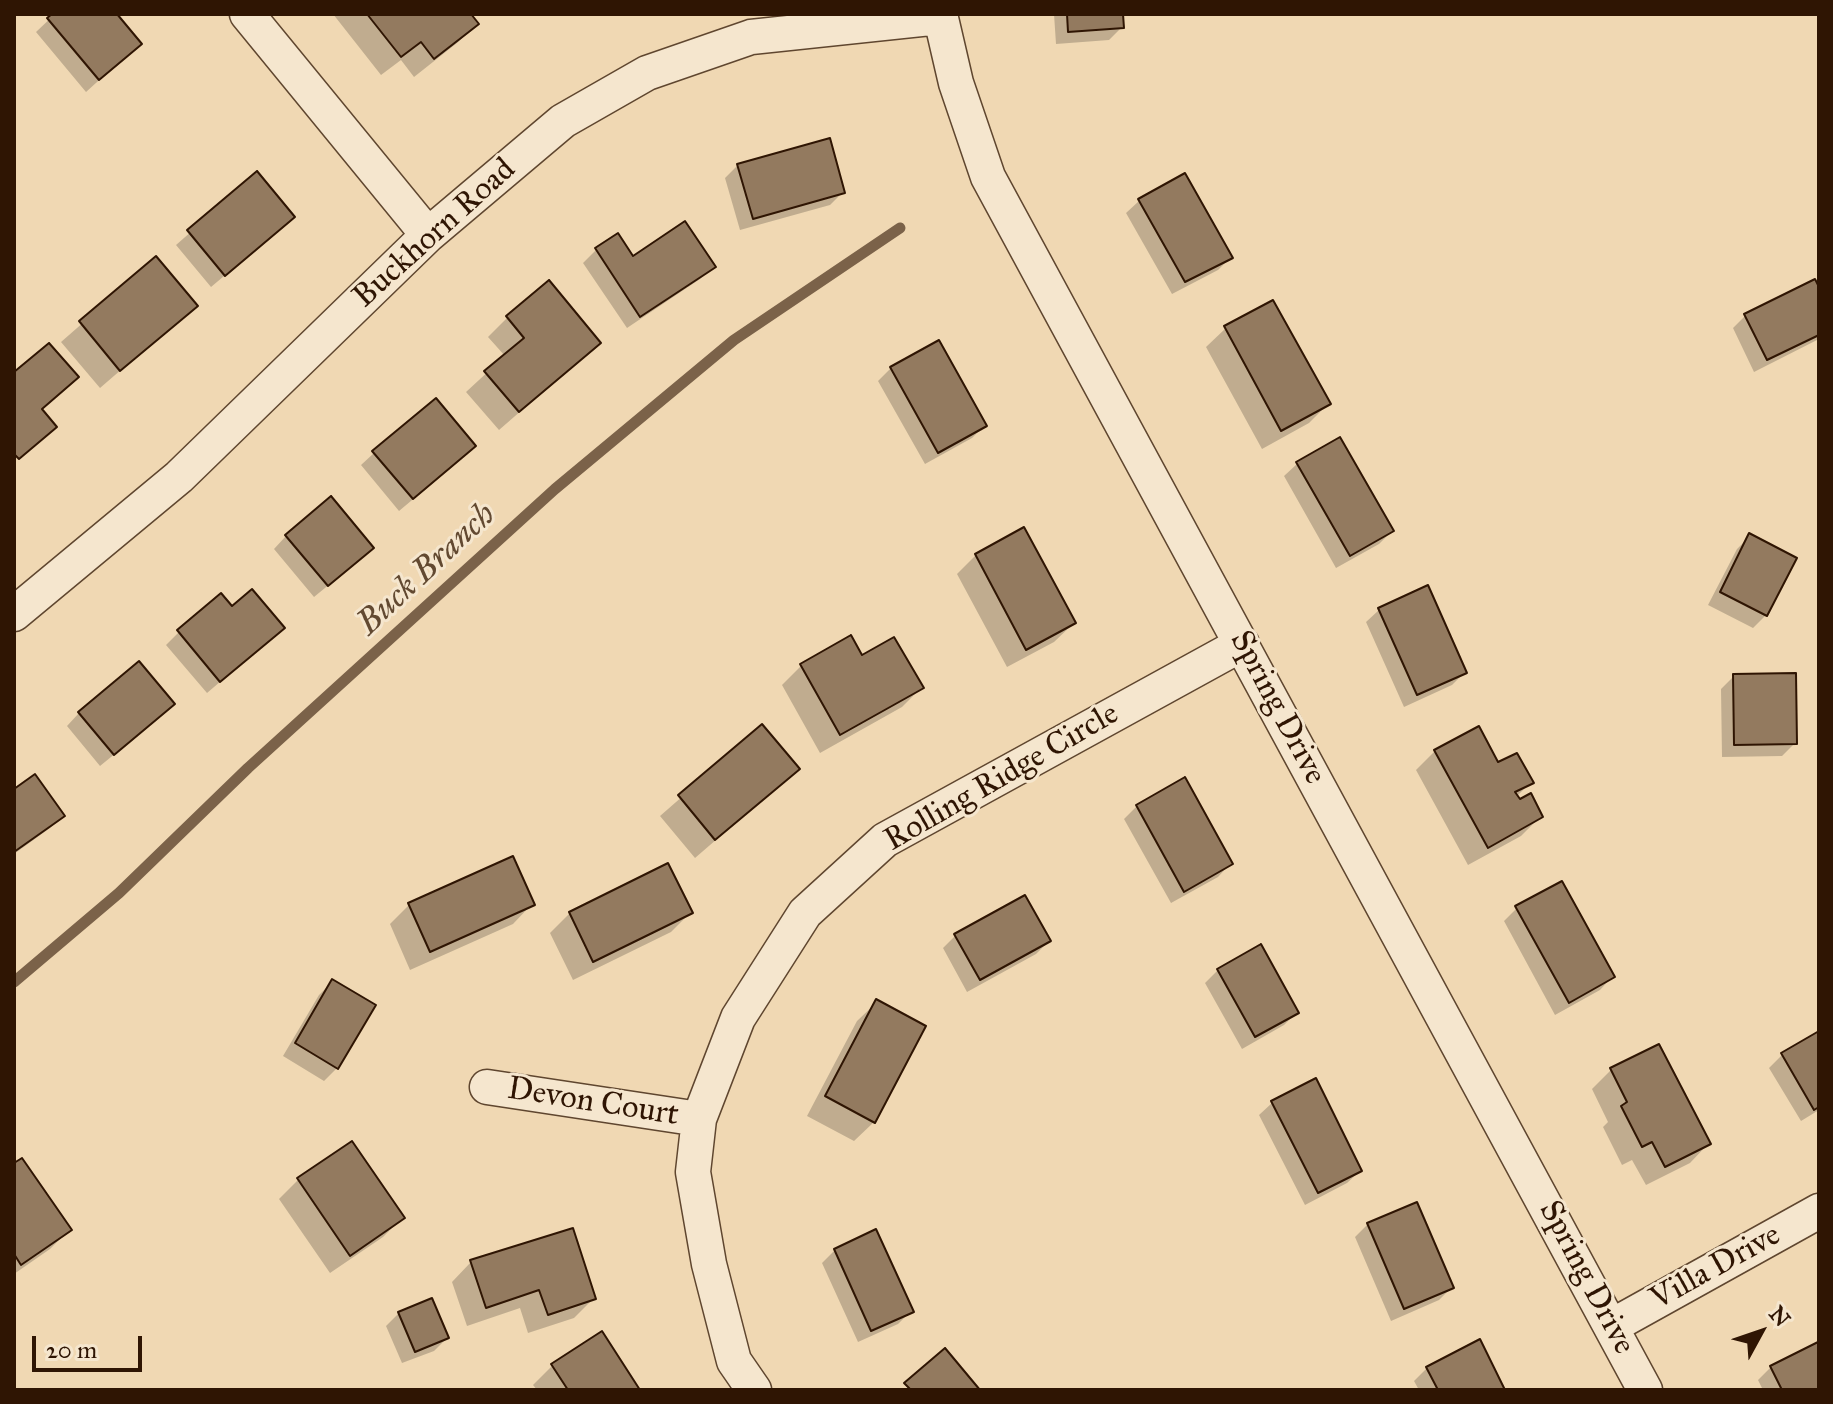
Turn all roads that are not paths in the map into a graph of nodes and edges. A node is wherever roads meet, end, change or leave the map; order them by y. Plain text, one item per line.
1 (247, 14) edge
2 (940, 16) edge
3 (428, 235) junction
4 (14, 614) edge
5 (1242, 644) junction
6 (487, 1087) dead end
7 (699, 1119) junction
8 (1819, 1211) edge
9 (1612, 1326) junction
10 (754, 1390) edge
11 (1645, 1390) edge

1 - 3 street
2 - 3 street, Buckhorn Road
2 - 5 street, Spring Drive
3 - 4 street, Buckhorn Road
5 - 7 street, Rolling Ridge Circle
5 - 9 street, Spring Drive
6 - 7 street, Devon Court
7 - 10 street, Rolling Ridge Circle
8 - 9 street, Villa Drive
9 - 11 street, Spring Drive

